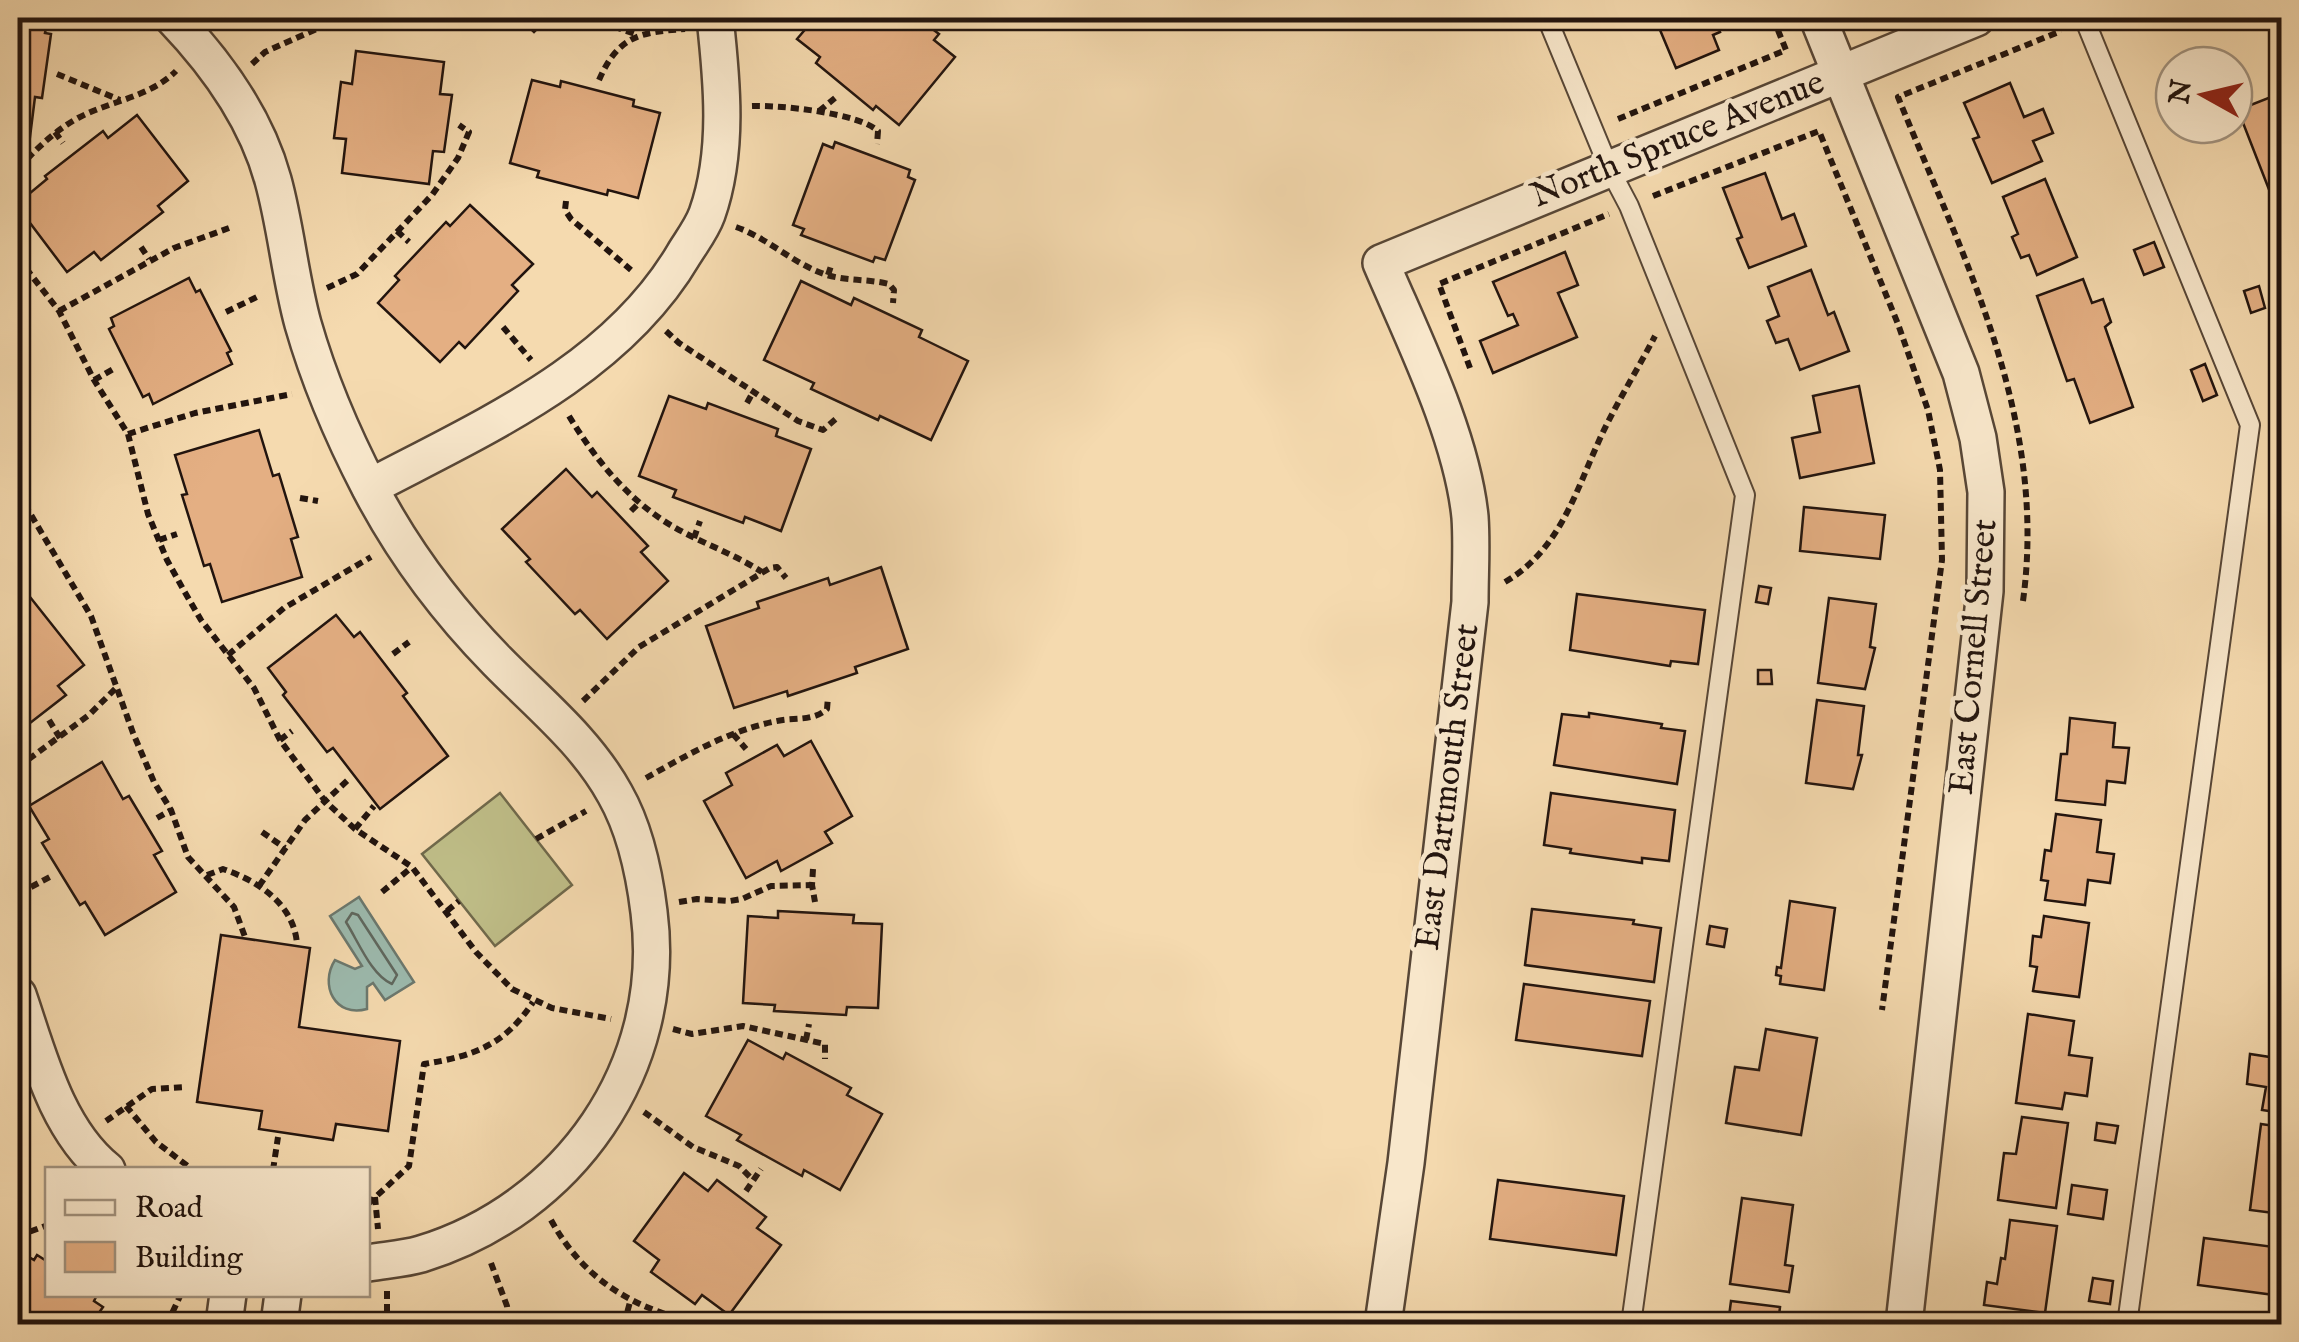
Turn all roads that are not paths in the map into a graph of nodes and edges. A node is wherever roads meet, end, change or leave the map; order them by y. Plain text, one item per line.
1 (173, 18) edge
2 (715, 18) edge
3 (1547, 18) edge
4 (1818, 18) edge
5 (1976, 18) edge
6 (2084, 18) edge
7 (1841, 73) junction
8 (1609, 168) junction
9 (1381, 264) joint
10 (370, 488) junction
11 (18, 995) edge
12 (103, 1167) edge
13 (370, 1263) edge
14 (228, 1297) edge
15 (283, 1297) edge
16 (224, 1324) edge
17 (279, 1324) edge
18 (1382, 1324) edge
19 (1632, 1324) edge
20 (1904, 1324) edge
21 (2127, 1324) edge

1 - 10 street
2 - 10 street
3 - 8 lane
4 - 7 street, East Cornell Street
5 - 7 street, North Spruce Avenue
6 - 21 lane
7 - 8 street, North Spruce Avenue
7 - 20 street, East Cornell Street
8 - 9 street, North Spruce Avenue
8 - 19 lane
9 - 18 street, East Dartmouth Street
10 - 13 street
11 - 12 street
14 - 16 street
15 - 17 street

